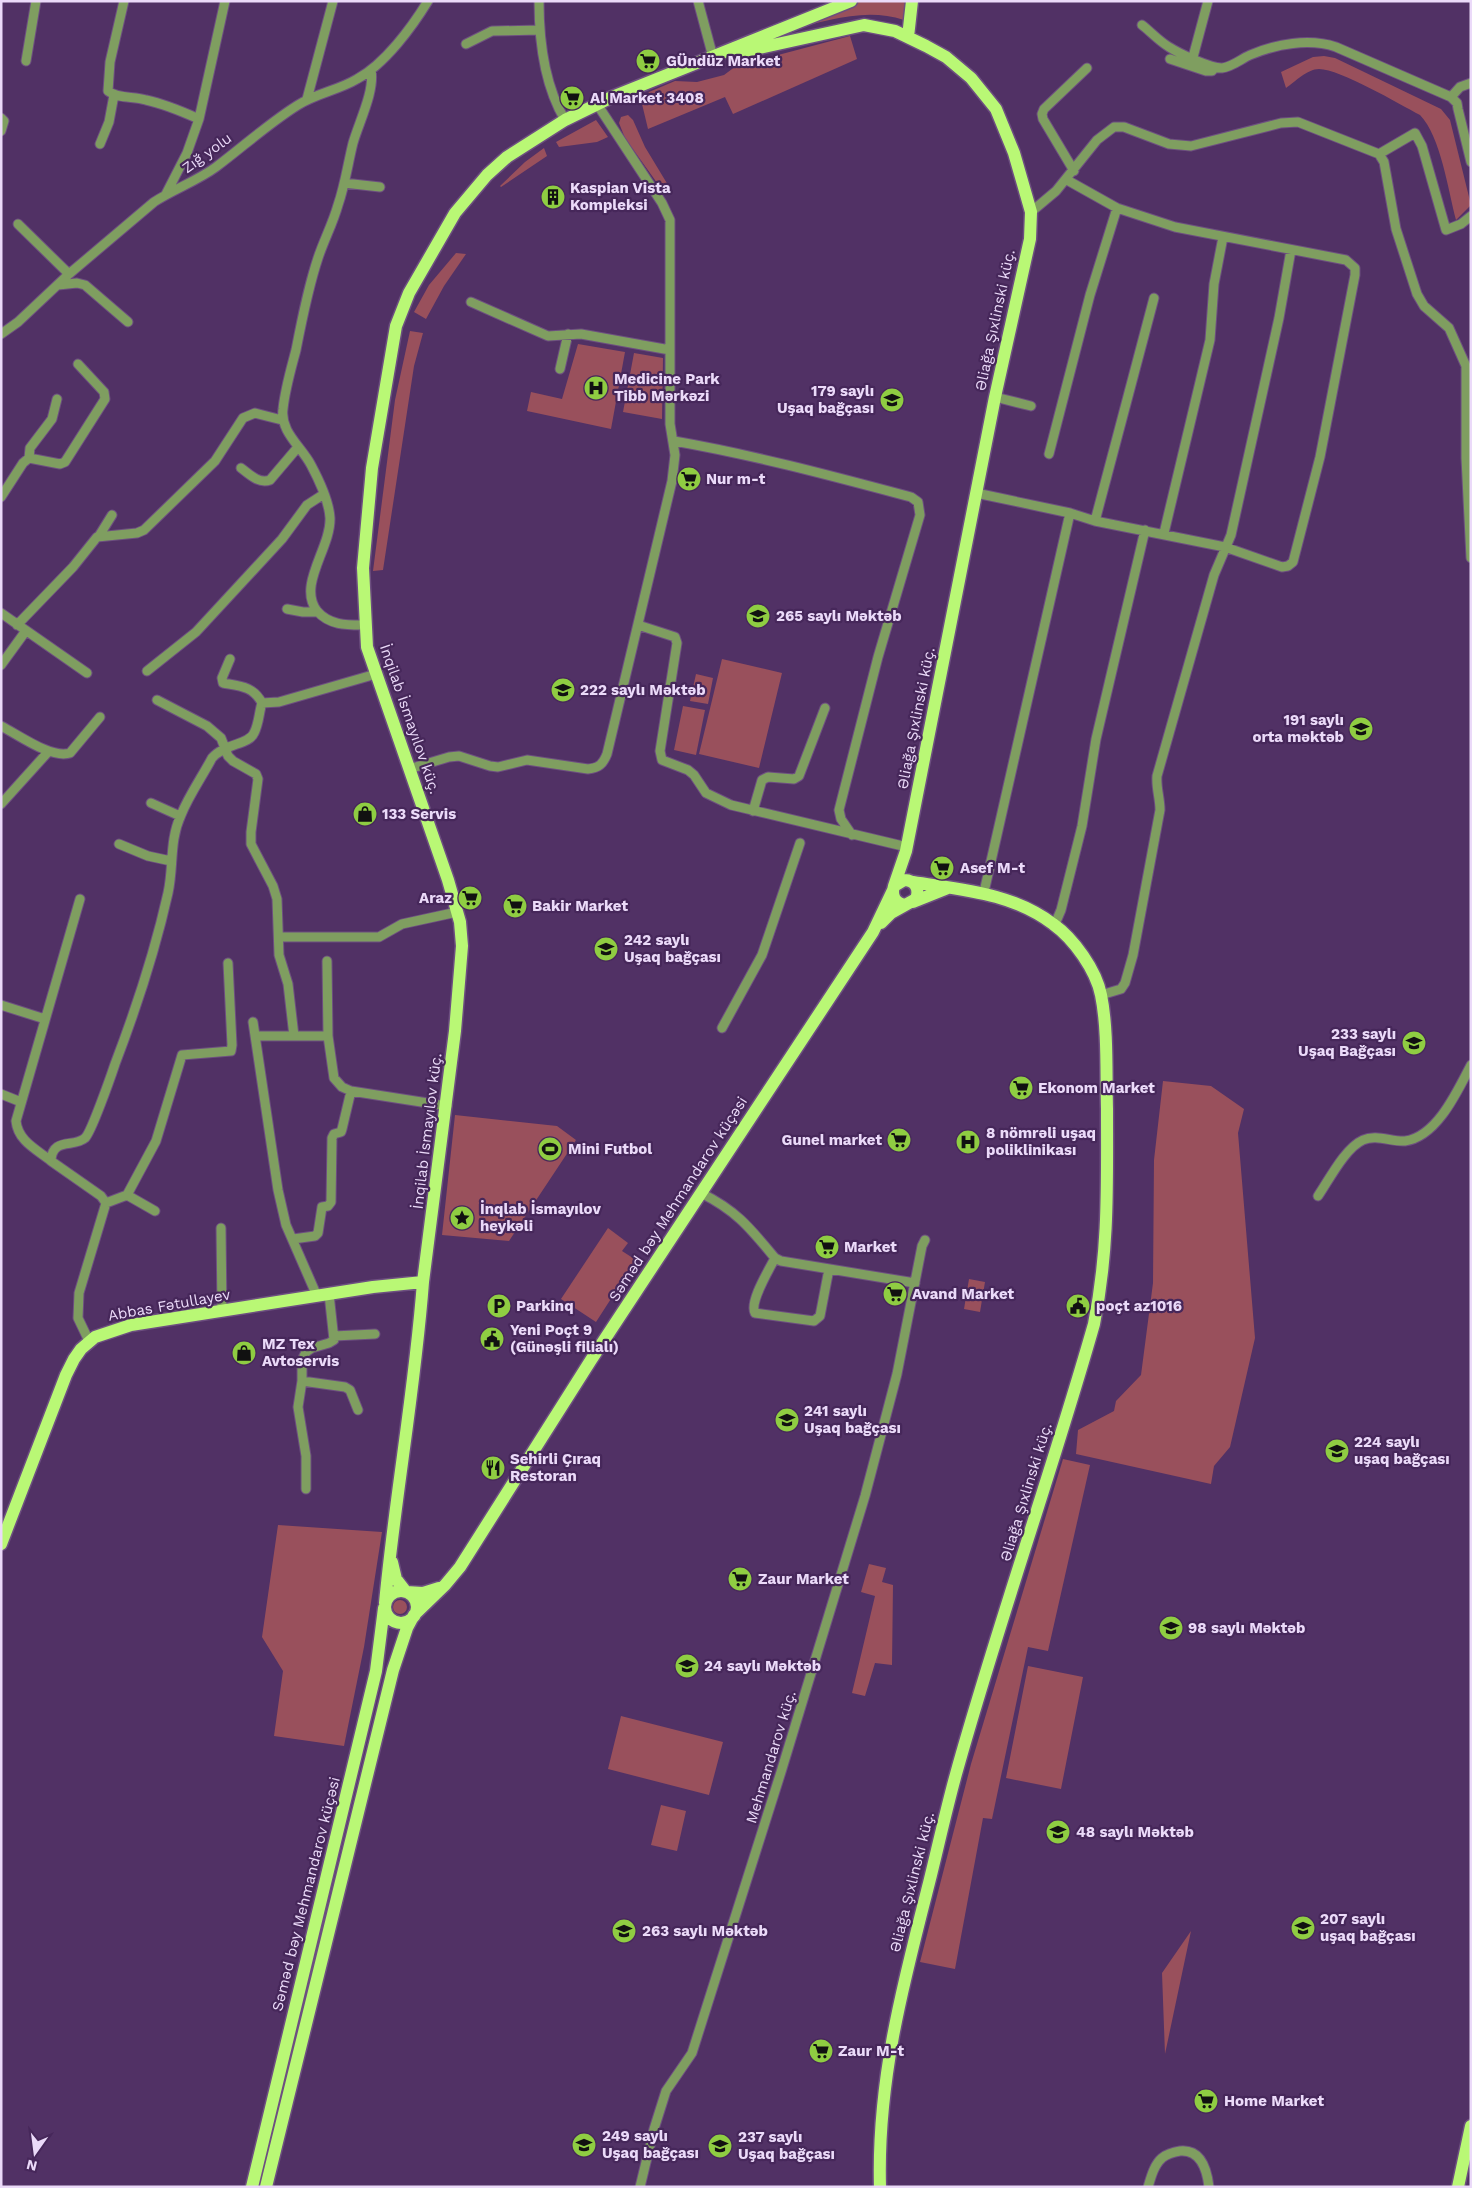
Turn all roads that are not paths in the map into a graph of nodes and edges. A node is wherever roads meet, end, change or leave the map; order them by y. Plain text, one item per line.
1 (36, 1) edge
2 (124, 1) edge
3 (225, 1) edge
4 (333, 1) edge
5 (428, 1) edge
6 (539, 1) edge
7 (698, 1) edge
8 (851, 1) edge
9 (912, 1) edge
10 (1208, 1) edge
11 (1142, 25) dead end
12 (540, 30) junction
13 (908, 37) junction
14 (466, 44) dead end
15 (714, 57) junction
16 (1193, 57) junction
17 (1170, 59) dead end
18 (26, 61) dead end
19 (1215, 67) junction
20 (1087, 68) dead end
21 (371, 70) junction
22 (1471, 82) edge
23 (114, 95) junction
24 (1451, 96) junction
25 (308, 99) junction
26 (596, 104) junction
27 (1, 118) edge
28 (199, 119) junction
29 (565, 120) junction
30 (1, 131) edge
31 (100, 144) dead end
32 (1379, 154) junction
33 (1471, 162) edge
34 (1074, 171) junction
35 (1067, 180) junction
36 (344, 183) junction
37 (380, 187) dead end
38 (166, 194) junction
39 (1117, 208) junction
40 (1031, 212) junction
41 (1471, 216) edge
42 (18, 224) dead end
43 (1223, 237) junction
44 (1291, 250) junction
45 (69, 274) junction
46 (58, 285) junction
47 (1154, 298) dead end
48 (471, 302) dead end
49 (128, 322) dead end
50 (1, 334) edge
51 (568, 334) junction
52 (670, 350) junction
53 (78, 364) dead end
54 (560, 369) dead end
55 (995, 397) junction
56 (58, 399) dead end
57 (1031, 406) dead end
58 (282, 420) junction
59 (674, 441) junction
60 (298, 447) junction
61 (1049, 454) dead end
62 (29, 458) junction
63 (241, 468) dead end
64 (976, 493) junction
65 (324, 494) junction
66 (1, 497) edge
67 (1070, 513) junction
68 (112, 515) dead end
69 (1095, 521) junction
70 (1145, 530) junction
71 (1164, 533) junction
72 (99, 536) junction
73 (1224, 547) junction
74 (1471, 558) edge
75 (287, 609) dead end
76 (318, 612) junction
77 (1, 613) edge
78 (17, 625) junction
79 (366, 625) junction
80 (638, 625) junction
81 (25, 632) junction
82 (230, 659) dead end
83 (1, 665) edge
84 (147, 671) dead end
85 (86, 673) dead end
86 (376, 674) junction
87 (157, 700) dead end
88 (262, 702) junction
89 (825, 708) dead end
90 (100, 717) dead end
91 (1, 726) edge
92 (226, 747) junction
93 (48, 752) junction
94 (409, 769) junction
95 (1, 804) edge
96 (151, 804) dead end
97 (753, 811) junction
98 (180, 816) junction
99 (852, 835) junction
100 (800, 843) dead end
101 (119, 844) dead end
102 (907, 849) junction
103 (171, 861) junction
104 (912, 882) junction
105 (893, 888) junction
106 (948, 888) junction
107 (984, 892) junction
108 (80, 899) dead end
109 (909, 904) junction
110 (457, 912) junction
111 (1054, 924) junction
112 (872, 932) junction
113 (279, 937) junction
114 (327, 961) dead end
115 (228, 963) dead end
116 (1101, 995) junction
117 (1, 1005) edge
118 (45, 1019) junction
119 (253, 1022) dead end
120 (722, 1028) dead end
121 (255, 1036) junction
122 (294, 1036) junction
123 (328, 1036) junction
124 (1471, 1065) edge
125 (352, 1091) junction
126 (1, 1094) edge
127 (21, 1102) junction
128 (446, 1106) junction
129 (51, 1161) junction
130 (702, 1193) junction
131 (128, 1195) junction
132 (1318, 1196) dead end
133 (106, 1203) junction
134 (155, 1211) dead end
135 (220, 1228) dead end
136 (293, 1240) junction
137 (925, 1240) dead end
138 (775, 1258) junction
139 (829, 1269) junction
140 (424, 1282) junction
141 (915, 1283) junction
142 (323, 1295) junction
143 (222, 1312) junction
144 (375, 1334) dead end
145 (334, 1336) junction
146 (89, 1341) junction
147 (302, 1381) junction
148 (358, 1410) dead end
149 (306, 1490) dead end
150 (1, 1544) edge
151 (390, 1550) junction
152 (445, 1585) junction
153 (406, 1592) junction
154 (385, 1606) junction
155 (414, 1615) junction
156 (1471, 2126) edge
157 (252, 2187) edge
158 (266, 2187) edge
159 (640, 2187) edge
160 (880, 2187) edge
161 (1148, 2187) edge
162 (1209, 2187) edge
163 (1458, 2187) edge

1 - 18 street
2 - 23 street
3 - 28 street
4 - 25 street
5 - 21 street, Zığ yolu
6 - 12 street
7 - 15 street
8 - 15 main road
9 - 13 main road
10 - 16 street
11 - 16 street
12 - 14 street
12 - 29 street
13 - 15 main road, Əliağa Şıxlinski küç.
13 - 40 main road, Əliağa Şıxlinski küç.
15 - 26 main road, İnqilab İsmayılov küç.
16 - 19 street
17 - 19 street
19 - 24 street
20 - 34 street
21 - 25 street, Zığ yolu
21 - 36 street
22 - 24 street
23 - 28 street
23 - 31 street
24 - 33 street
25 - 38 street, Zığ yolu
26 - 29 main road, İnqilab İsmayılov küç.
26 - 52 street
27 - 30 street
28 - 38 street
29 - 79 main road, İnqilab İsmayılov küç.
32 - 34 street
32 - 41 street
32 - 74 street
34 - 35 street
35 - 39 street
35 - 40 street
36 - 37 street
36 - 58 street
38 - 45 street, Zığ yolu
39 - 43 street
39 - 61 street
40 - 55 main road, Əliağa Şıxlinski küç.
42 - 45 street
43 - 44 street
43 - 71 street
44 - 73 street
44 - 73 street
45 - 46 street, Zığ yolu
46 - 49 street
46 - 50 street, Zığ yolu
47 - 69 street
48 - 51 street
51 - 52 street
51 - 54 street
52 - 59 street
53 - 62 street
55 - 57 street
55 - 64 main road, Əliağa Şıxlinski küç.
56 - 62 street
58 - 60 street
58 - 72 street
59 - 80 street
59 - 99 street
60 - 63 street
60 - 65 street
62 - 66 street
64 - 67 street
64 - 102 main road, Əliağa Şıxlinski küç.
65 - 76 street
65 - 84 street
67 - 69 street
67 - 107 street
68 - 72 street
69 - 70 street
70 - 71 street
70 - 111 street
71 - 73 street
72 - 78 street
73 - 116 street
75 - 76 street
76 - 79 street
77 - 78 street
78 - 81 street
79 - 86 main road, İnqilab İsmayılov küç.
80 - 94 street
80 - 97 street
81 - 83 street
81 - 85 street
82 - 88 street
86 - 88 street
86 - 94 main road, İnqilab İsmayılov küç.
87 - 92 street
88 - 92 street
89 - 97 street
90 - 93 street
91 - 93 street
92 - 98 street
92 - 113 street
93 - 95 street
94 - 110 main road, İnqilab İsmayılov küç.
96 - 98 street
97 - 99 street
98 - 103 street
99 - 102 street
100 - 120 street
101 - 103 street
102 - 104 main road
102 - 105 main road
103 - 129 street
104 - 105 main road
104 - 106 main road, Əliağa Şıxlinski küç.
104 - 109 main road
105 - 109 main road
105 - 112 main road
106 - 107 main road, Əliağa Şıxlinski küç.
106 - 109 main road
107 - 111 main road, Əliağa Şıxlinski küç.
108 - 118 street
109 - 112 main road
110 - 113 street
110 - 128 main road, İnqilab İsmayılov küç.
111 - 116 main road, Əliağa Şıxlinski küç.
112 - 130 main road, Səməd bəy Mehmandarov küçəsi
113 - 122 street
114 - 123 street
115 - 131 street
116 - 160 main road, Əliağa Şıxlinski küç.
117 - 118 street
118 - 127 street
119 - 121 street
121 - 122 street
121 - 136 street
122 - 123 street
123 - 125 street
124 - 132 street
125 - 128 street
125 - 136 street
126 - 127 street
127 - 129 street
128 - 140 main road, İnqilab İsmayılov küç.
129 - 133 street
130 - 138 street
130 - 152 main road, Səməd bəy Mehmandarov küçəsi
131 - 133 street
131 - 134 street
133 - 146 street
135 - 143 street
136 - 142 street
137 - 141 street, Mehmandarov küç.
138 - 139 street
138 - 139 street
139 - 141 street
140 - 142 main road, Abbas Fətullayev
140 - 151 main road, İnqilab İsmayılov küç.
141 - 159 street, Mehmandarov küç.
142 - 143 main road, Abbas Fətullayev
142 - 145 street
143 - 146 main road, Abbas Fətullayev
144 - 145 street
145 - 147 street
146 - 150 main road, Abbas Fətullayev
147 - 148 street
147 - 149 street
151 - 153 main road
151 - 154 main road, Səməd bəy Mehmandarov küçəsi
152 - 153 main road
152 - 155 main road, Səməd bəy Mehmandarov küçəsi
153 - 154 main road
153 - 155 main road
154 - 155 main road
154 - 157 main road, Səməd bəy Mehmandarov küçəsi
155 - 158 main road, Səməd bəy Mehmandarov küçəsi
156 - 163 main road
161 - 162 street

